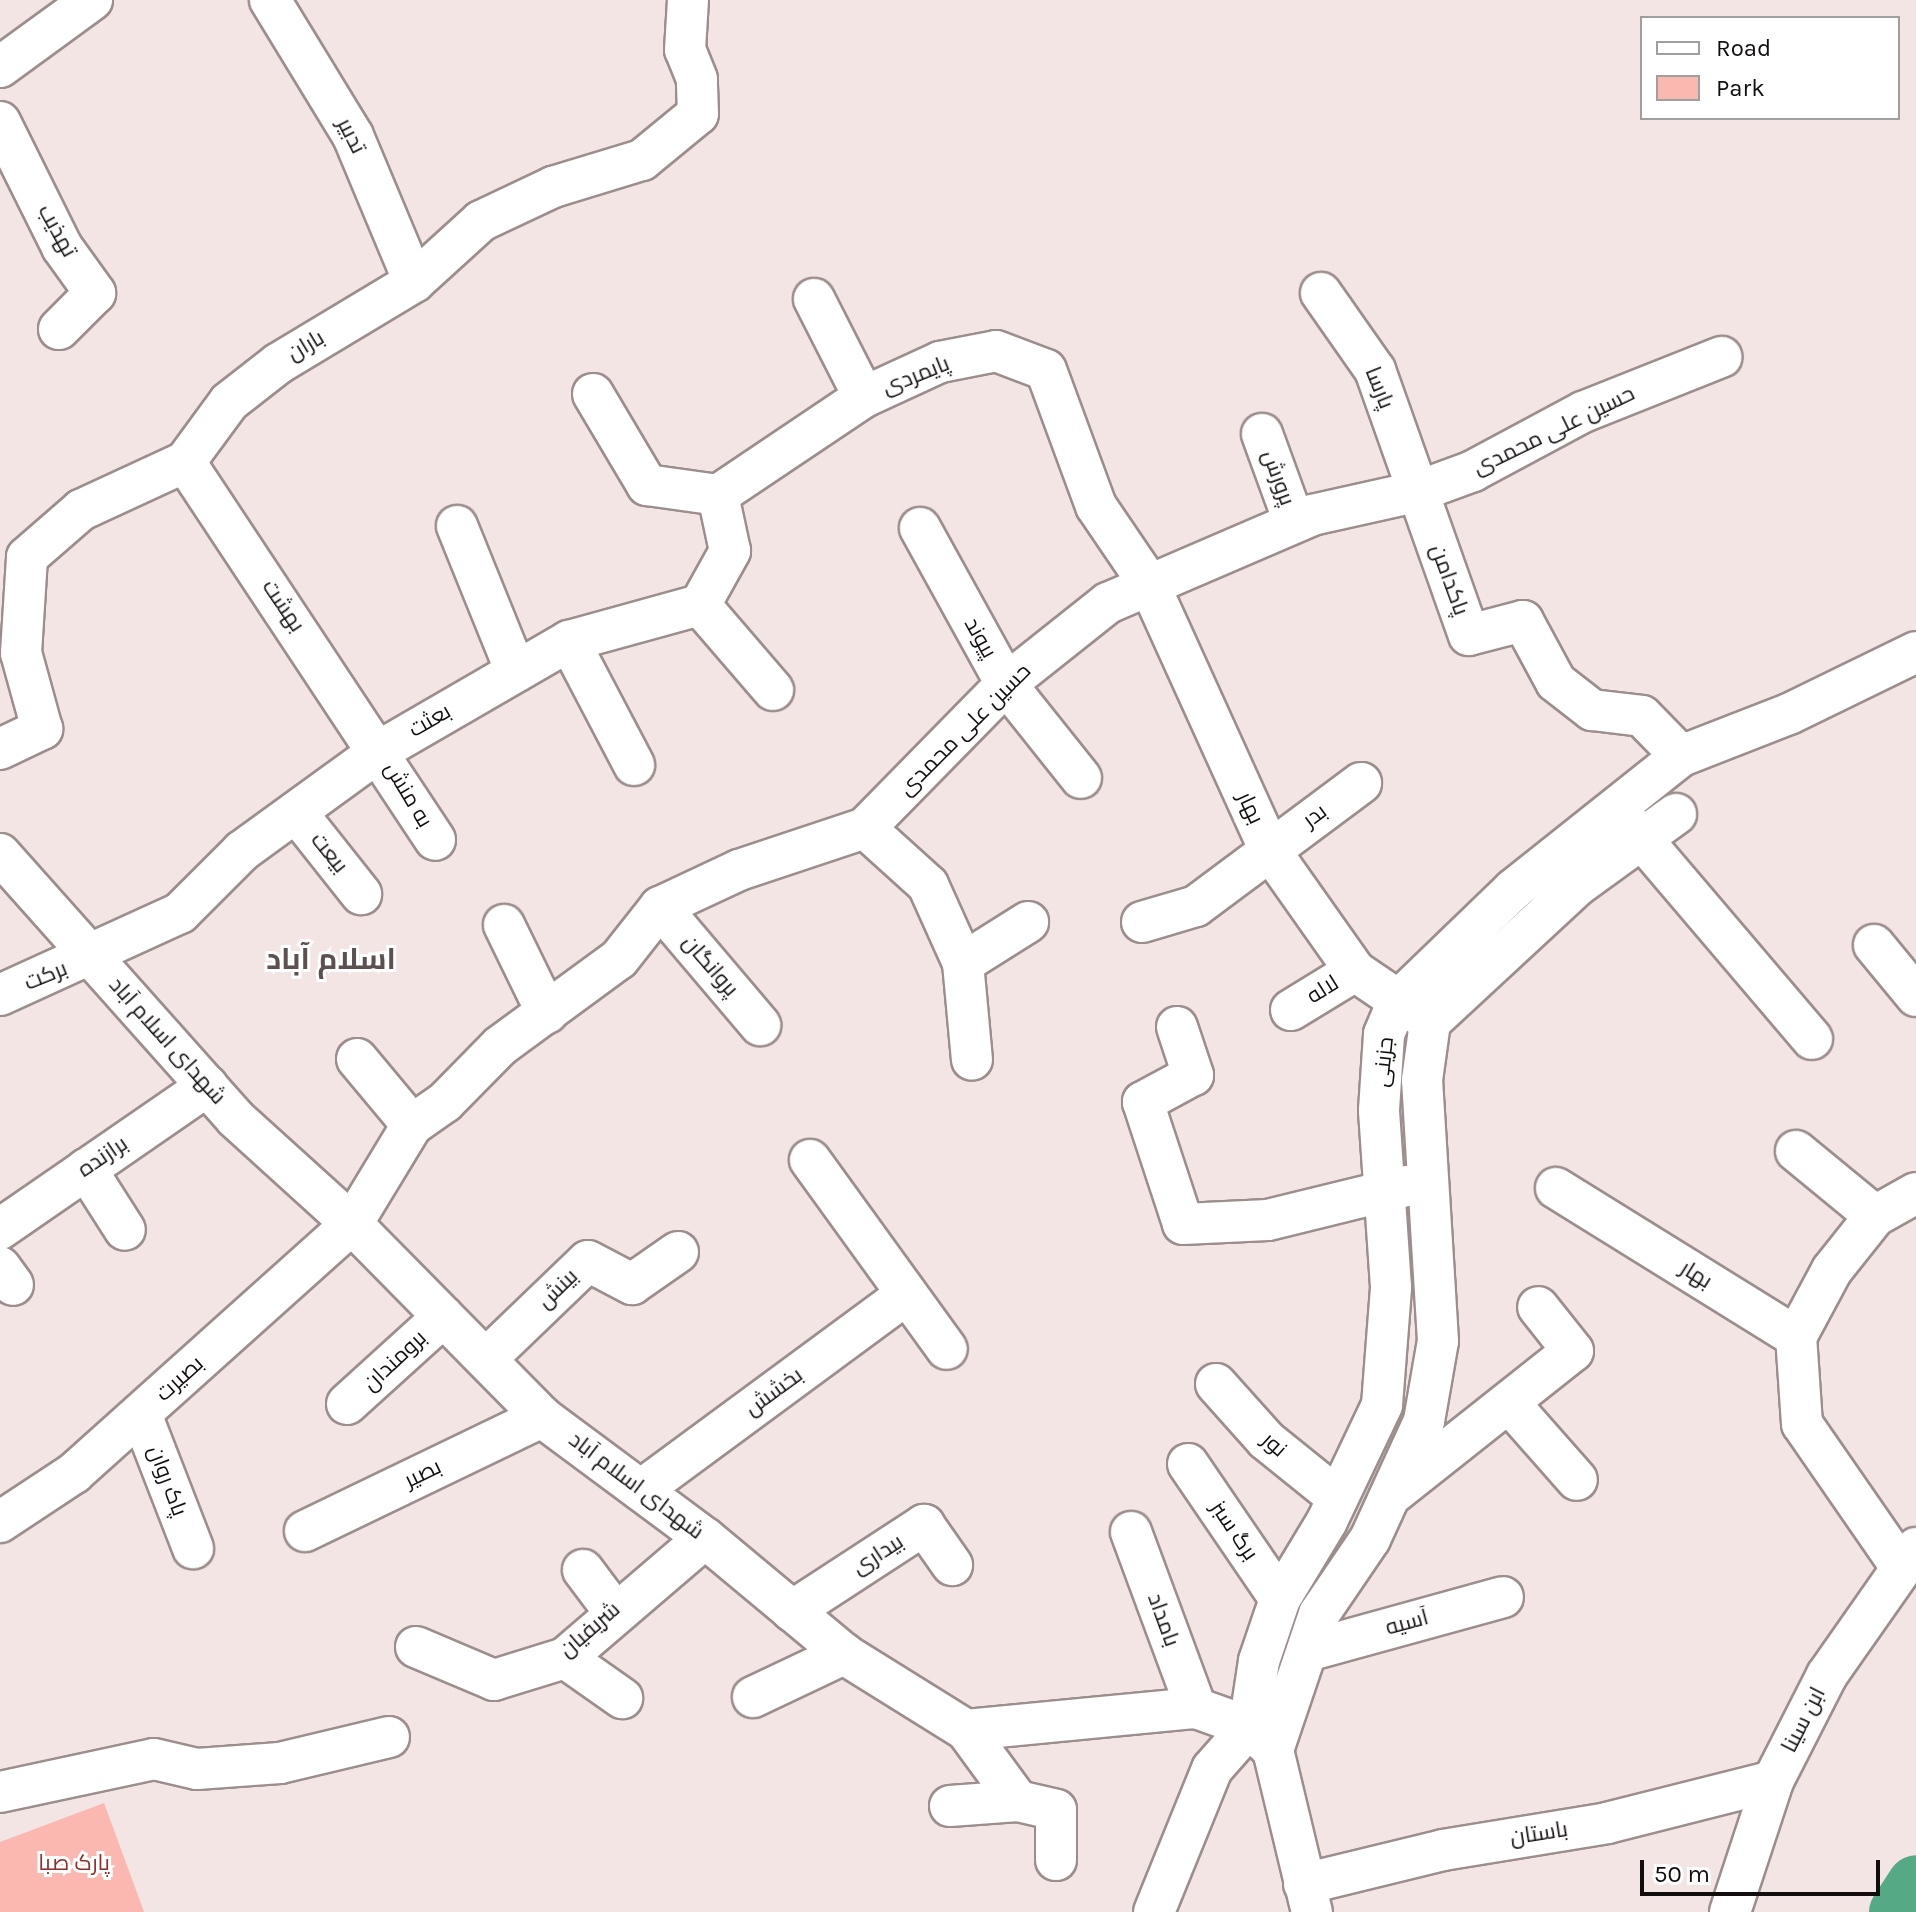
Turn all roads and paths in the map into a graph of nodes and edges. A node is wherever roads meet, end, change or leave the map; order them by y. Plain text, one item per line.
1 (92, 0) edge
2 (270, 0) edge
3 (688, 0) edge
4 (0, 67) edge
5 (0, 122) edge
6 (414, 282) junction
7 (1321, 293) dead end
8 (814, 299) dead end
9 (59, 329) dead end
10 (1721, 357) dead end
11 (593, 394) dead end
12 (864, 397) junction
13 (1262, 434) dead end
14 (185, 462) junction
15 (1416, 492) junction
16 (718, 495) junction
17 (1294, 522) junction
18 (457, 526) dead end
19 (920, 528) dead end
20 (1149, 584) junction
21 (700, 605) junction
22 (569, 641) junction
23 (1916, 652) edge
24 (516, 672) junction
25 (1006, 684) junction
26 (773, 690) dead end
27 (0, 749) edge
28 (381, 750) junction
29 (1681, 756) junction
30 (634, 765) dead end
31 (1081, 778) dead end
32 (1361, 783) dead end
33 (1615, 805) junction
34 (296, 812) junction
35 (1676, 814) dead end
36 (865, 828) junction
37 (435, 840) dead end
38 (1641, 840) junction
39 (1269, 849) junction
40 (3, 863) edge
41 (361, 894) dead end
42 (660, 907) junction
43 (1028, 922) dead end
44 (1142, 922) dead end
45 (504, 925) dead end
46 (1874, 945) dead end
47 (92, 958) junction
48 (963, 963) junction
49 (1355, 971) junction
50 (0, 995) edge
51 (1916, 996) edge
52 (1291, 1010) dead end
53 (1414, 1011) junction
54 (547, 1013) junction
55 (760, 1025) dead end
56 (1177, 1027) dead end
57 (1812, 1039) dead end
58 (357, 1059) dead end
59 (972, 1060) dead end
60 (207, 1086) junction
61 (412, 1125) junction
62 (1796, 1151) dead end
63 (810, 1160) dead end
64 (86, 1169) junction
65 (1425, 1183) junction
66 (1556, 1188) dead end
67 (1381, 1191) junction
68 (1916, 1193) edge
69 (1875, 1216) junction
70 (352, 1224) junction
71 (0, 1229) edge
72 (125, 1230) dead end
73 (678, 1252) dead end
74 (907, 1294) junction
75 (1538, 1307) dead end
76 (443, 1317) junction
77 (1796, 1337) junction
78 (1391, 1339) junction
79 (1438, 1341) junction
80 (947, 1349) dead end
81 (486, 1359) junction
82 (1216, 1384) dead end
83 (347, 1404) dead end
84 (1510, 1404) junction
85 (141, 1414) junction
86 (542, 1417) junction
87 (1188, 1464) dead end
88 (1577, 1480) dead end
89 (641, 1490) junction
90 (1393, 1493) junction
91 (1338, 1498) junction
92 (0, 1522) edge
93 (305, 1531) dead end
94 (1131, 1532) dead end
95 (705, 1538) junction
96 (193, 1548) dead end
97 (1908, 1556) edge
98 (952, 1565) dead end
99 (583, 1570) dead end
100 (1503, 1597) dead end
101 (1280, 1599) junction
102 (613, 1610) junction
103 (792, 1611) junction
104 (416, 1647) dead end
105 (1311, 1650) junction
106 (844, 1654) junction
107 (565, 1658) junction
108 (753, 1697) dead end
109 (622, 1698) dead end
110 (1196, 1708) junction
111 (966, 1730) junction
112 (389, 1737) dead end
113 (1261, 1738) junction
114 (1773, 1781) junction
115 (0, 1792) edge
116 (1018, 1801) junction
117 (950, 1806) dead end
118 (1056, 1860) dead end
119 (1308, 1898) edge
120 (1154, 1912) edge
121 (1730, 1912) edge

1 - 4 street
2 - 6 street, تدبیر
3 - 6 street, باران
5 - 9 street, تهذیب
6 - 14 street, باران
7 - 15 street, پارسا
8 - 12 street
10 - 15 street, حسین علی محمدی
11 - 16 street
12 - 16 street, پایمردی
12 - 20 street, پایمردی
13 - 17 street, پرورش
14 - 27 street, باران
14 - 28 street, بهشت
15 - 17 street, حسین علی محمدی
15 - 29 street, پاکدامن
16 - 21 street
17 - 20 street, حسین علی محمدی
18 - 24 street
19 - 25 street, پیوند
20 - 25 street, حسین علی محمدی
20 - 39 street, بهار
21 - 22 street, بعثت
21 - 26 street
22 - 24 street, بعثت
22 - 30 street
23 - 29 street, جزینی
24 - 28 street, بعثت
25 - 31 street, پیوند
25 - 36 street, حسین علی محمدی
28 - 34 street, بعثت
28 - 37 street, به منش
29 - 33 street, جزینی
32 - 39 street, بدر
33 - 38 street
33 - 53 street, جزینی
34 - 41 street, بیعت
34 - 47 street, بعثت
35 - 38 street
36 - 42 street, حسین علی محمدی
36 - 48 street
38 - 53 street
38 - 57 street
39 - 44 street, بدر
39 - 49 street, بهار
40 - 47 street, شهدای اسلام آباد
42 - 54 street, حسین علی محمدی
42 - 55 street, پروانگان
43 - 48 street
45 - 54 street
46 - 51 street
47 - 50 street, برکت
47 - 60 street, شهدای اسلام آباد
48 - 59 street
49 - 52 street, لاله
49 - 53 street, بهار
53 - 65 street
53 - 67 street, جزینی
54 - 61 street, حسین علی محمدی
56 - 67 street
58 - 61 street
60 - 64 street, برازنده
60 - 70 street, شهدای اسلام آباد
61 - 70 street, حسین علی محمدی
62 - 69 street
63 - 74 street
64 - 71 street, برازنده
64 - 72 street
65 - 67 street
65 - 79 street
66 - 77 street, بهار
67 - 78 street, جزینی
68 - 69 street
69 - 77 street
70 - 76 street, شهدای اسلام آباد
70 - 85 street, بصیرت
73 - 81 street, بینش
74 - 80 street
74 - 89 street, بخشش
75 - 84 street
76 - 81 street, شهدای اسلام آباد
76 - 83 street, برومندان
77 - 97 street
78 - 79 street
78 - 91 street, جزینی
79 - 90 street
81 - 86 street, شهدای اسلام آباد
82 - 91 street, نور
84 - 88 street
84 - 90 street
85 - 92 street, بصیرت
85 - 96 street, پاک روان
86 - 89 street, شهدای اسلام آباد
86 - 93 street, بصیر
87 - 101 street, برگ سبز
89 - 95 street, شهدای اسلام آباد
90 - 105 street
91 - 101 street, جزینی
94 - 110 street, بامداد
95 - 102 street, شریفیان
95 - 103 street, شهدای اسلام آباد
97 - 114 street, ابن سینا
98 - 103 street, بیداری
99 - 102 street
100 - 105 street, آسیه
101 - 113 street, جزینی
102 - 107 street, شریفیان
103 - 106 street, شهدای اسلام آباد
104 - 107 street, شریفیان
105 - 113 street
106 - 108 street
106 - 111 street, شهدای اسلام آباد
107 - 109 street
110 - 111 street
110 - 113 street
111 - 116 street
112 - 115 street
113 - 119 street
113 - 120 street
114 - 119 street, باستان
114 - 121 street, ابن سینا
116 - 117 street
116 - 118 street

